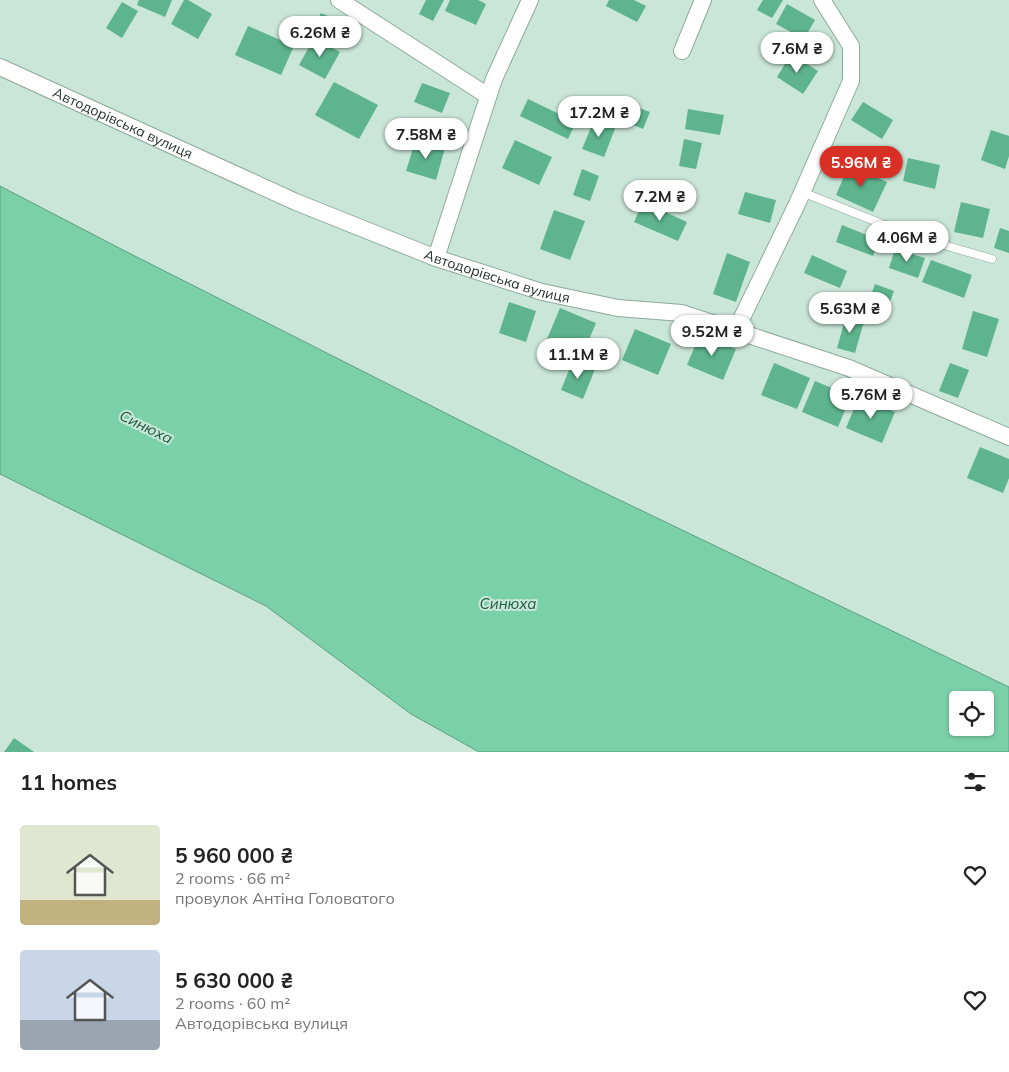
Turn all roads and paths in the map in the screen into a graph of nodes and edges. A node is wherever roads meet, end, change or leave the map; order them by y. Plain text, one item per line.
1 (339, 0) edge
2 (530, 0) edge
3 (703, 0) edge
4 (822, 0) edge
5 (682, 51) dead end
6 (0, 67) edge
7 (488, 96) junction
8 (802, 192) junction
9 (436, 258) junction
10 (992, 259) dead end
11 (736, 330) junction
12 (1009, 437) edge

1 - 7 street
2 - 7 street
3 - 5 street
4 - 8 street
6 - 9 street, Автодорівська вулиця
7 - 9 street
8 - 10 lane
8 - 11 street
9 - 11 street, Автодорівська вулиця
11 - 12 street, Автодорівська вулиця

